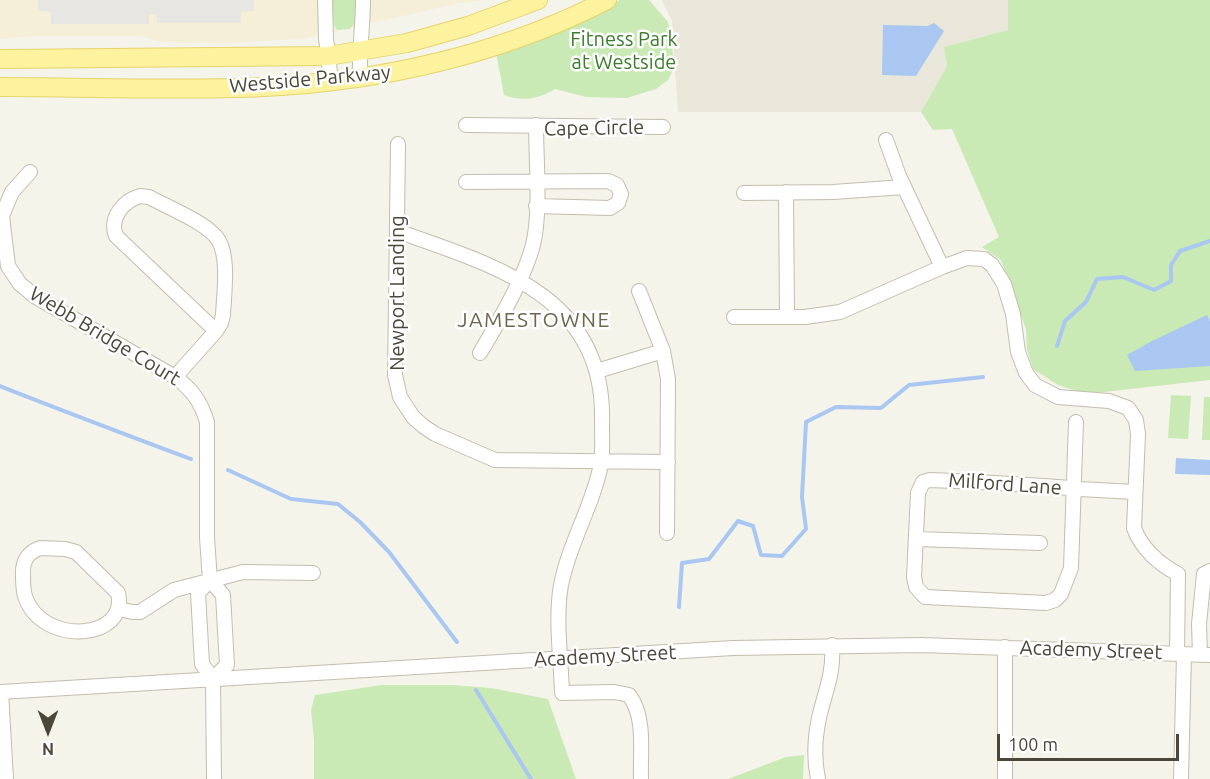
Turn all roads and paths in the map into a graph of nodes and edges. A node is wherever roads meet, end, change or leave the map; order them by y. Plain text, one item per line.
1 (325, 0) edge
2 (363, 0) edge
3 (537, 0) edge
4 (607, 0) edge
5 (359, 51) junction
6 (328, 56) junction
7 (0, 59) edge
8 (360, 77) junction
9 (331, 81) junction
10 (0, 87) edge
11 (466, 125) dead end
12 (536, 125) junction
13 (663, 127) dead end
14 (886, 140) dead end
15 (398, 144) dead end
16 (30, 172) dead end
17 (466, 182) dead end
18 (536, 182) junction
19 (904, 187) junction
20 (786, 192) junction
21 (744, 193) dead end
22 (536, 206) junction
23 (1, 216) edge
24 (397, 231) junction
25 (4, 264) edge
26 (942, 267) junction
27 (519, 280) junction
28 (639, 291) dead end
29 (734, 317) dead end
30 (787, 317) junction
31 (216, 331) junction
32 (663, 351) junction
33 (480, 353) dead end
34 (597, 371) junction
35 (175, 377) junction
36 (1076, 422) dead end
37 (601, 462) junction
38 (668, 462) junction
39 (1074, 489) junction
40 (1135, 492) junction
41 (667, 533) dead end
42 (916, 539) junction
43 (1040, 543) dead end
44 (1207, 572) edge
45 (313, 573) dead end
46 (210, 580) junction
47 (118, 609) junction
48 (1200, 620) junction
49 (1210, 633) edge
50 (832, 645) junction
51 (1005, 647) junction
52 (1180, 654) junction
53 (1205, 655) edge
54 (561, 658) junction
55 (213, 679) junction
56 (1, 692) edge
57 (6, 779) edge
58 (214, 779) edge
59 (641, 779) edge
60 (818, 779) edge
61 (1005, 779) edge
62 (1181, 779) edge

1 - 6 street
2 - 5 street
3 - 5 main road, Westside Parkway
4 - 8 main road, Westside Parkway
5 - 6 main road, Westside Parkway
5 - 8 street
6 - 7 main road, Westside Parkway
6 - 9 street
8 - 9 main road, Westside Parkway
9 - 10 main road, Westside Parkway
11 - 12 street
12 - 13 street, Cape Circle
12 - 18 street, Cape Circle
14 - 19 street
15 - 24 street, Newport Landing
16 - 23 street, Webb Bridge Court
17 - 18 street
18 - 22 street, Cape Circle
18 - 22 street
19 - 20 street
19 - 26 street
20 - 21 street
20 - 30 street
22 - 27 street, Cape Circle
23 - 25 street, Webb Bridge Court
24 - 27 street
24 - 37 street, Newport Landing
25 - 35 street, Webb Bridge Court
26 - 30 street
26 - 40 street
27 - 33 street, Cape Circle
27 - 34 street
28 - 32 street
29 - 30 street
31 - 31 street
31 - 35 street
32 - 34 street
32 - 38 street
34 - 37 street
35 - 46 street, Webb Bridge Court
36 - 39 street, Milford Lane
37 - 38 street, Newport Landing
37 - 54 street
38 - 41 street
39 - 40 street, Milford Lane
39 - 42 street, Milford Lane
39 - 42 street, Milford Lane
40 - 52 street
42 - 43 street
44 - 48 street
45 - 46 street
46 - 47 street
46 - 55 street, Webb Bridge Court
46 - 55 street, Webb Bridge Court
47 - 47 street
48 - 49 street
48 - 53 street
50 - 51 street, Academy Street
50 - 54 street, Academy Street
50 - 60 street
51 - 52 street, Academy Street
51 - 61 street
52 - 53 street, Academy Street
52 - 62 street
54 - 55 street, Academy Street
54 - 59 street
55 - 56 street, Academy Street
55 - 58 street
56 - 57 street

